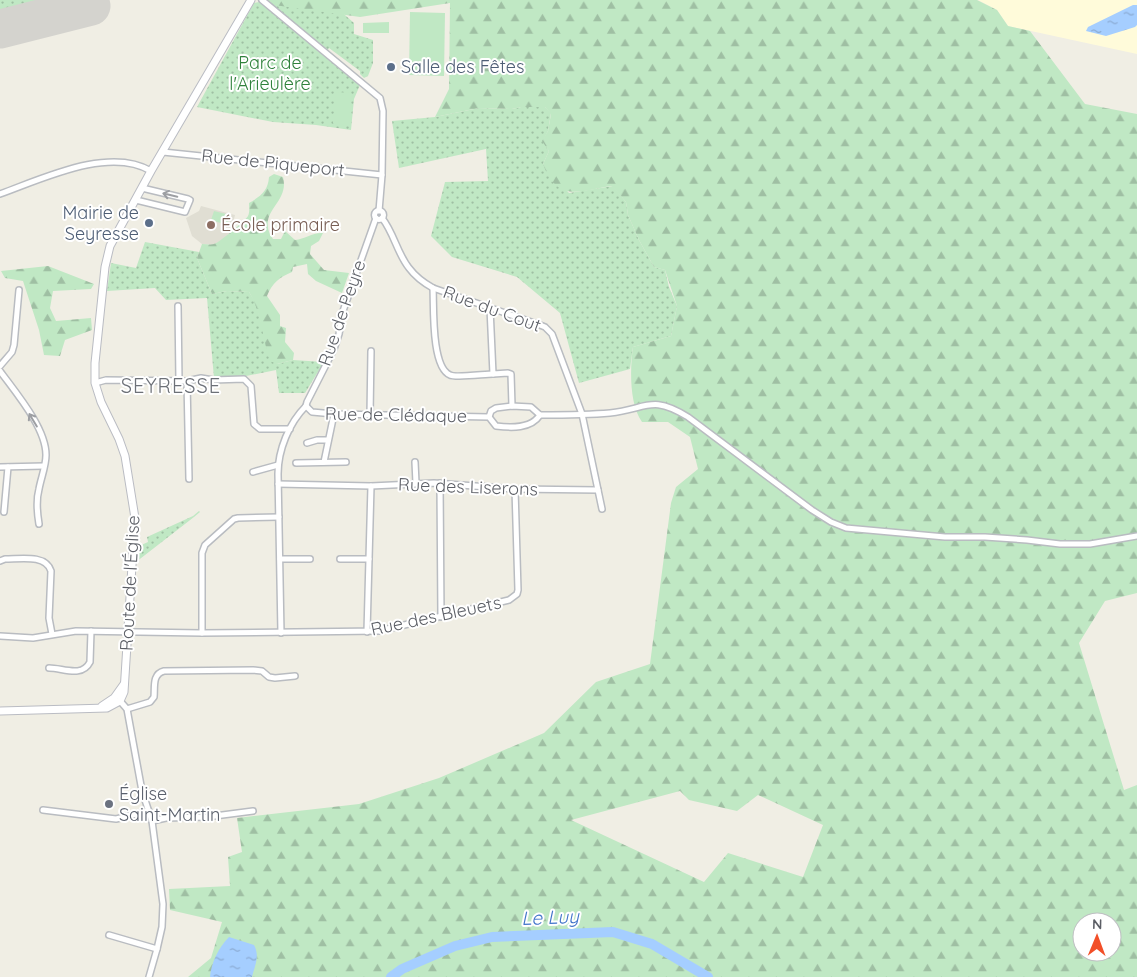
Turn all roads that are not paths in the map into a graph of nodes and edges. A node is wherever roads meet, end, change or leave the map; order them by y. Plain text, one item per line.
1 (251, 0) edge
2 (262, 0) edge
3 (163, 152) junction
4 (151, 171) junction
5 (382, 175) junction
6 (142, 188) junction
7 (0, 194) edge
8 (136, 200) junction
9 (379, 211) junction
10 (376, 218) junction
11 (382, 218) junction
12 (433, 288) junction
13 (18, 290) dead end
14 (178, 306) dead end
15 (490, 308) junction
16 (371, 351) dead end
17 (0, 366) edge
18 (0, 371) edge
19 (493, 374) junction
20 (178, 381) junction
21 (186, 381) junction
22 (95, 383) junction
23 (306, 406) junction
24 (512, 406) junction
25 (334, 414) junction
26 (582, 414) junction
27 (370, 415) junction
28 (540, 415) junction
29 (488, 417) junction
30 (290, 429) junction
31 (328, 440) junction
32 (307, 443) dead end
33 (324, 462) junction
34 (346, 462) dead end
35 (414, 462) dead end
36 (296, 463) dead end
37 (278, 465) junction
38 (44, 466) junction
39 (0, 467) edge
40 (8, 467) junction
41 (253, 472) dead end
42 (189, 479) dead end
43 (416, 483) junction
44 (440, 483) junction
45 (278, 484) junction
46 (371, 486) junction
47 (515, 489) junction
48 (598, 490) junction
49 (602, 510) dead end
50 (4, 512) dead end
51 (278, 518) junction
52 (38, 524) dead end
53 (1137, 536) edge
54 (340, 558) dead end
55 (280, 559) junction
56 (310, 559) dead end
57 (369, 559) junction
58 (0, 561) edge
59 (441, 617) junction
60 (91, 631) junction
61 (127, 632) junction
62 (367, 632) junction
63 (202, 633) junction
64 (280, 633) junction
65 (52, 634) junction
66 (0, 636) edge
67 (49, 668) dead end
68 (295, 676) dead end
69 (117, 699) junction
70 (127, 709) junction
71 (0, 712) edge
72 (43, 810) dead end
73 (149, 811) junction
74 (253, 811) dead end
75 (152, 821) junction
76 (109, 935) dead end
77 (157, 949) junction
78 (148, 977) edge

1 - 3 street, Route de l'Église
2 - 5 street, Rue de Peyre
3 - 4 street, Route de l'Église
3 - 5 street, Rue de Piqueport
4 - 6 street, Route de l'Église
4 - 7 street
5 - 9 street, Rue de Peyre
6 - 8 street, Route de l'Église
8 -> 6 street
8 - 22 street, Route de l'Église
9 - 10 street, Rue de Peyre
9 - 11 street, Rue de Peyre
10 - 11 street
10 - 23 street, Rue de Peyre
11 - 12 street, Rue du Cout
12 - 15 street, Rue du Cout
12 - 19 street
13 - 17 street
14 - 20 street
15 - 19 street
15 - 26 street, Rue du Cout
16 - 27 street
38 -> 18 street
19 - 24 street
20 - 21 street
20 - 22 street
21 - 30 street
21 - 42 street
22 - 61 street, Route de l'Église
23 - 25 street, Rue de Clédaque
23 - 30 street, Rue de Peyre
24 - 28 street, Rue de Clédaque
24 - 29 street, Rue de Clédaque
25 - 27 street, Rue de Clédaque
25 - 31 street
26 - 28 street, Rue de Clédaque
26 - 48 street, Rue du Cout
26 - 53 street, Rue de Clédaque
27 - 29 street, Rue de Clédaque
28 - 29 street, Rue de Clédaque
30 - 37 street, Rue de Peyre
31 - 32 street
31 - 33 street
33 - 34 street
33 - 36 street
35 - 43 street
37 - 41 street
37 - 45 street, Rue de Peyre
38 - 40 street
38 - 52 street
39 - 40 street
40 - 50 street
43 - 44 street, Rue des Liserons
43 - 46 street, Rue des Liserons
44 - 47 street, Rue des Liserons
44 - 59 street
45 - 46 street, Rue des Liserons
45 - 51 street, Rue de Peyre
46 - 57 street
47 - 48 street, Rue des Liserons
47 - 59 street, Rue des Bleuets
48 - 49 street, Rue du Cout
51 - 55 street, Rue de Peyre
51 - 63 street
54 - 57 street
55 - 56 street
55 - 64 street, Rue de Peyre
57 - 62 street
58 - 65 street
59 - 62 street, Rue des Bleuets
60 - 61 street, Rue des Bleuets
60 - 65 street, Rue des Bleuets
60 - 67 street
61 - 63 street, Rue des Bleuets
61 - 69 street, Route de l'Église
62 - 64 street, Rue des Bleuets
63 - 64 street, Rue des Bleuets
65 - 66 street, Rue des Bleuets
68 - 70 street
69 - 70 street
69 - 71 street
70 - 73 street
72 - 73 street
73 - 75 street
74 - 75 street
75 - 77 street
76 - 77 street
77 - 78 street

